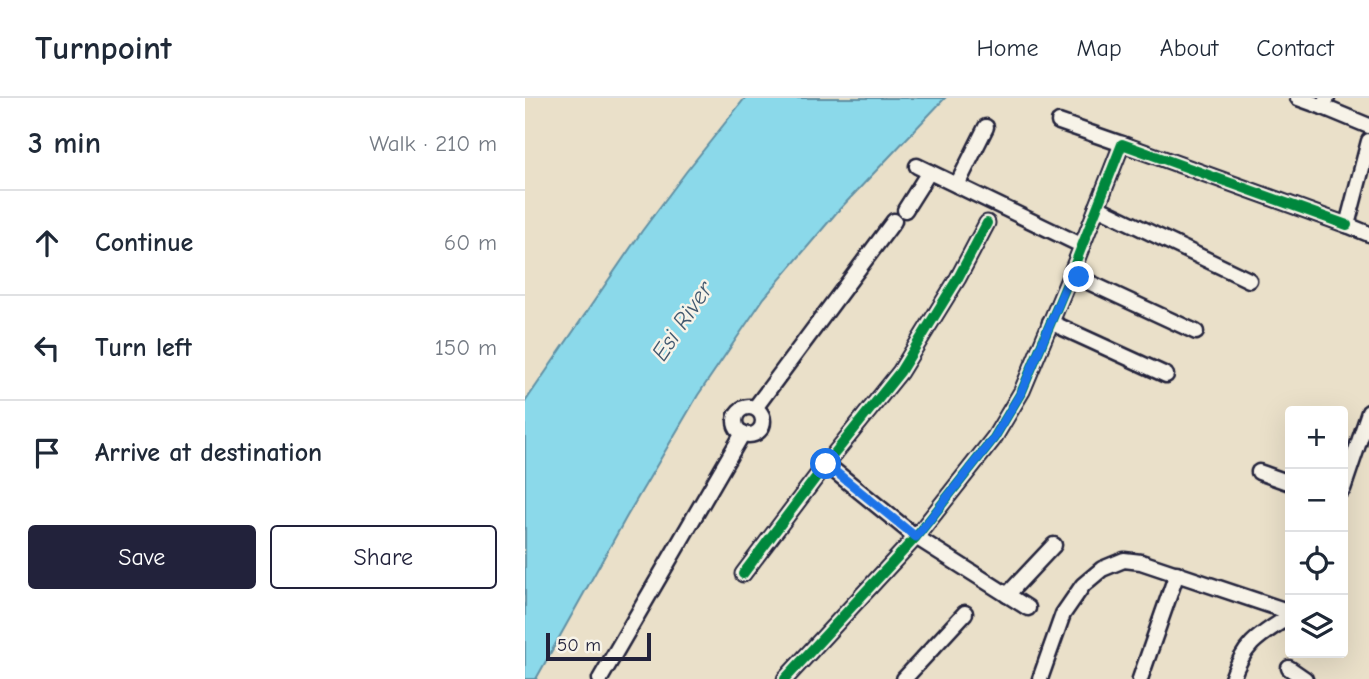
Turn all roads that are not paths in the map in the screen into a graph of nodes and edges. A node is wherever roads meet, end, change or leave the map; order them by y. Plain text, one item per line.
1 (1298, 98) edge
2 (1325, 102) edge
3 (1059, 122) dead end
4 (1369, 126) edge
5 (986, 127) dead end
6 (1369, 141) edge
7 (1122, 144) junction
8 (957, 185) junction
9 (1097, 207) junction
10 (905, 210) dead end
11 (894, 220) dead end
12 (987, 223) dead end
13 (1347, 225) junction
14 (1369, 234) edge
15 (1081, 244) junction
16 (1071, 274) junction
17 (1249, 280) dead end
18 (1050, 322) junction
19 (1196, 332) dead end
20 (1166, 375) dead end
21 (1369, 412) edge
22 (826, 464) junction
23 (1259, 472) dead end
24 (1348, 474) edge
25 (1285, 481) edge
26 (916, 537) junction
27 (1054, 545) dead end
28 (1177, 573) junction
29 (743, 574) dead end
30 (1007, 595) junction
31 (1027, 608) dead end
32 (1285, 612) edge
33 (965, 613) dead end
34 (1285, 618) edge
35 (1289, 668) dead end
36 (600, 679) edge
37 (785, 679) edge
38 (904, 679) edge
39 (1040, 679) edge
40 (1140, 679) edge
41 (1232, 679) edge
42 (1305, 679) edge

1 - 2 street
2 - 4 street
3 - 7 street
5 - 8 street
6 - 13 street
7 - 9 street
7 - 13 street
8 - 10 street
8 - 15 street
9 - 15 street
9 - 17 street
11 - 36 street
12 - 22 street
13 - 14 street
15 - 16 street
16 - 18 street
16 - 19 street
18 - 20 street
18 - 26 street
21 - 24 street
22 - 26 street
22 - 29 street
23 - 25 street
26 - 30 street
26 - 37 street
27 - 30 street
28 - 32 street
28 - 39 street
28 - 40 street
30 - 31 street
33 - 38 street
34 - 41 street
35 - 42 street

